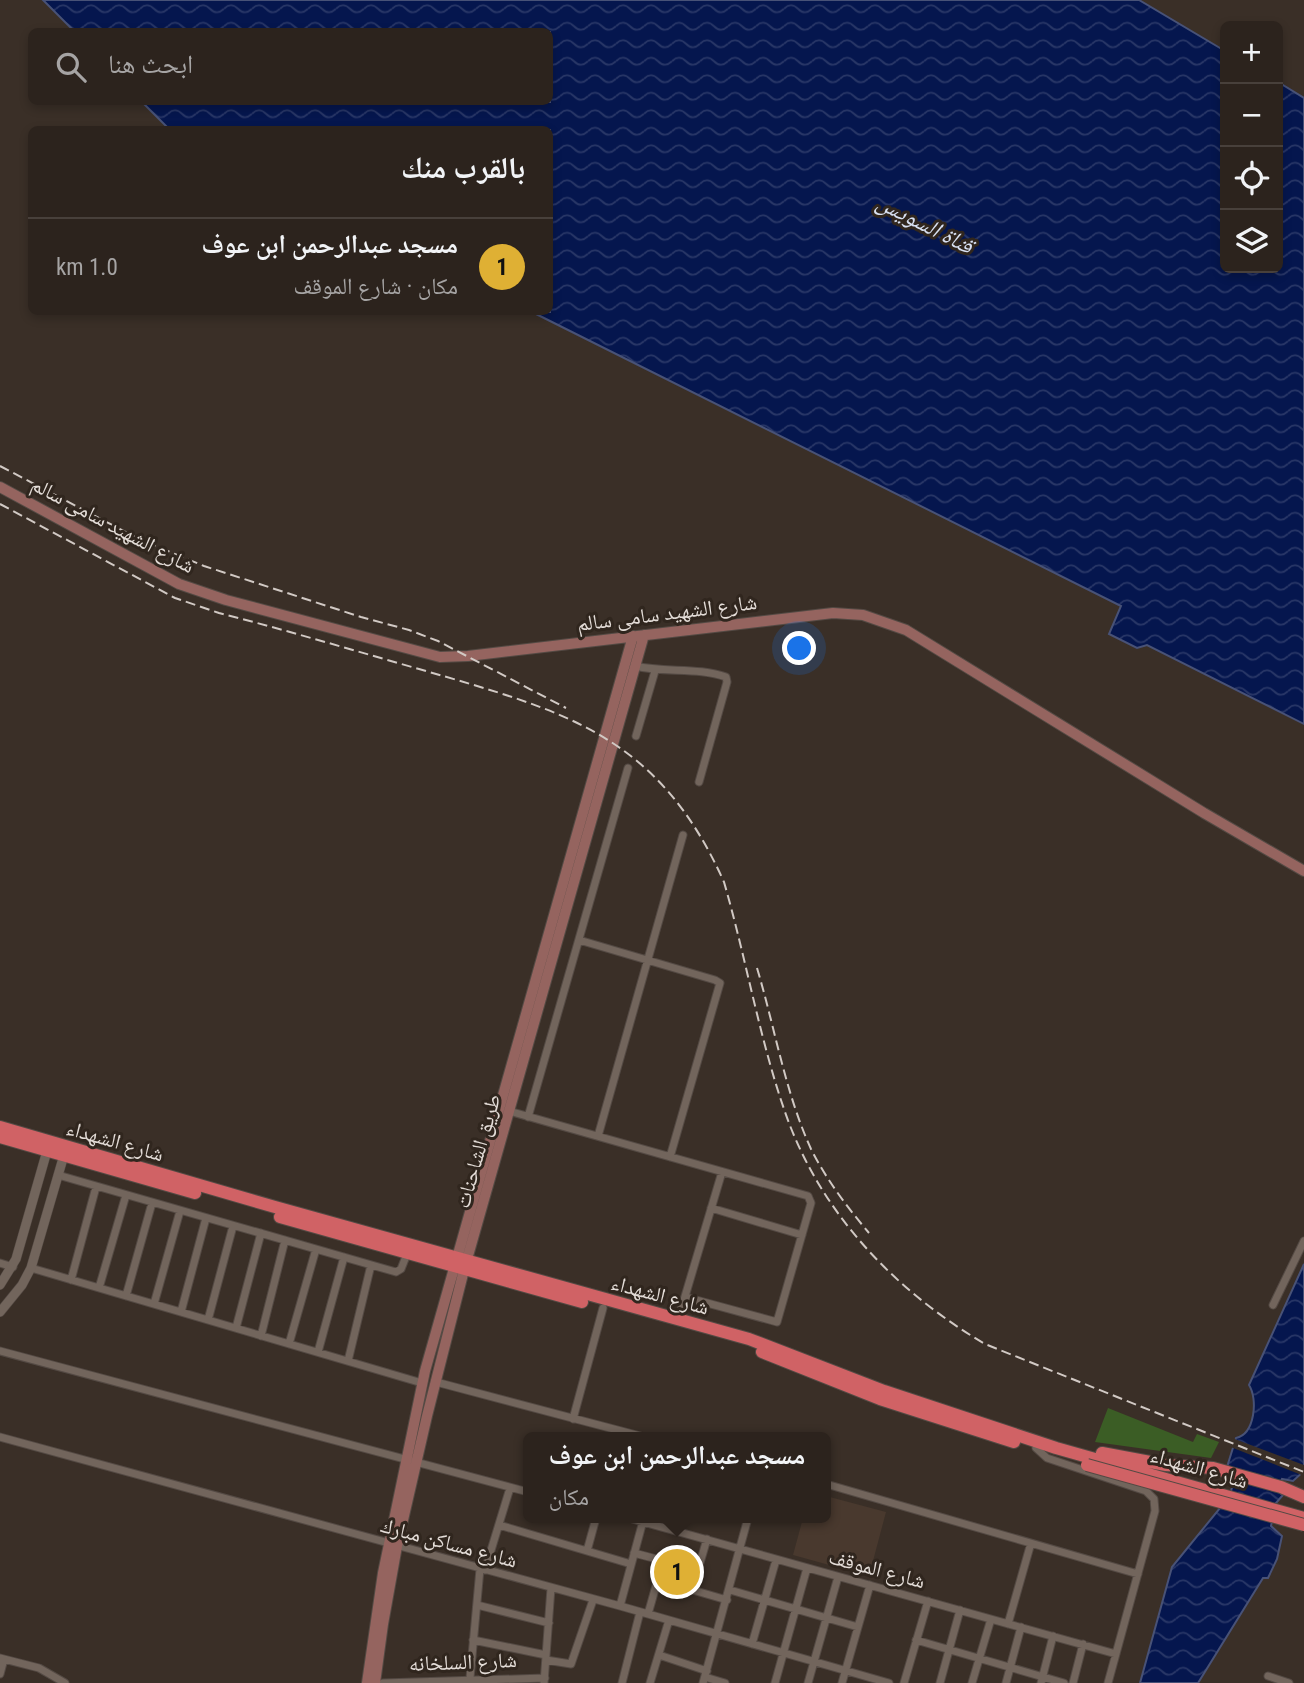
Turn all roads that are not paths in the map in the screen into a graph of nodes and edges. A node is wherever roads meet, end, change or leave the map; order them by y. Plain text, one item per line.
1 (0, 487) edge
2 (638, 636) junction
3 (635, 666) junction
4 (654, 671) junction
5 (636, 736) dead end
6 (628, 768) dead end
7 (699, 782) dead end
8 (683, 835) dead end
9 (1304, 871) edge
10 (560, 909) junction
11 (579, 940) junction
12 (648, 960) junction
13 (510, 1085) junction
14 (509, 1111) junction
15 (528, 1117) junction
16 (0, 1127) edge
17 (598, 1136) junction
18 (0, 1137) edge
19 (47, 1151) junction
20 (64, 1155) junction
21 (670, 1157) junction
22 (41, 1169) junction
23 (722, 1171) junction
24 (58, 1175) junction
25 (96, 1187) junction
26 (126, 1195) junction
27 (152, 1203) junction
28 (711, 1208) junction
29 (180, 1211) junction
30 (206, 1218) junction
31 (315, 1222) junction
32 (233, 1226) junction
33 (261, 1233) junction
34 (802, 1235) junction
35 (285, 1240) junction
36 (1304, 1241) edge
37 (316, 1249) junction
38 (407, 1254) junction
39 (344, 1257) junction
40 (0, 1263) edge
41 (460, 1264) junction
42 (371, 1265) junction
43 (13, 1267) junction
44 (31, 1268) junction
45 (71, 1280) junction
46 (0, 1285) edge
47 (100, 1289) junction
48 (13, 1296) junction
49 (126, 1296) junction
50 (685, 1297) junction
51 (154, 1304) junction
52 (1273, 1304) dead end
53 (603, 1308) junction
54 (1, 1310) edge
55 (181, 1312) junction
56 (208, 1320) junction
57 (678, 1320) junction
58 (236, 1328) junction
59 (261, 1336) junction
60 (289, 1344) junction
61 (0, 1351) edge
62 (318, 1352) junction
63 (348, 1361) junction
64 (436, 1382) junction
65 (421, 1388) junction
66 (432, 1397) junction
67 (421, 1415) junction
68 (573, 1419) junction
69 (987, 1425) junction
70 (624, 1432) edge
71 (0, 1437) edge
72 (1036, 1448) junction
73 (1088, 1461) junction
74 (411, 1463) junction
75 (831, 1485) edge
76 (510, 1488) junction
77 (1292, 1488) edge
78 (523, 1491) edge
79 (1304, 1497) edge
80 (1304, 1518) edge
81 (595, 1523) edge
82 (642, 1523) edge
83 (650, 1523) edge
84 (746, 1523) edge
85 (499, 1525) junction
86 (1304, 1526) edge
87 (707, 1539) junction
88 (1031, 1543) junction
89 (393, 1546) junction
90 (741, 1549) junction
91 (587, 1551) junction
92 (635, 1553) junction
93 (663, 1560) junction
94 (776, 1560) junction
95 (631, 1564) junction
96 (807, 1568) junction
97 (483, 1570) junction
98 (698, 1570) junction
99 (1138, 1574) junction
100 (838, 1577) junction
101 (658, 1580) junction
102 (870, 1586) junction
103 (551, 1588) junction
104 (692, 1590) junction
105 (730, 1590) junction
106 (593, 1600) junction
107 (727, 1600) junction
108 (764, 1600) junction
109 (928, 1601) junction
110 (477, 1605) junction
111 (620, 1606) junction
112 (796, 1608) junction
113 (960, 1610) junction
114 (644, 1613) junction
115 (826, 1618) junction
116 (991, 1619) junction
117 (669, 1620) junction
118 (548, 1623) junction
119 (1008, 1624) junction
120 (858, 1627) junction
121 (1021, 1627) junction
122 (717, 1634) junction
123 (1053, 1636) junction
124 (473, 1640) junction
125 (916, 1640) junction
126 (752, 1644) junction
127 (1083, 1644) junction
128 (948, 1649) junction
129 (783, 1653) junction
130 (1116, 1654) junction
131 (659, 1655) junction
132 (546, 1658) junction
133 (979, 1658) junction
134 (2, 1659) edge
135 (814, 1662) junction
136 (1010, 1667) junction
137 (845, 1671) junction
138 (0, 1674) edge
139 (1268, 1676) dead end
140 (705, 1677) edge
141 (470, 1678) junction
142 (55, 1679) edge
143 (545, 1680) edge
144 (1042, 1680) edge
145 (377, 1682) edge
146 (623, 1682) edge
147 (65, 1683) edge
148 (632, 1683) edge
149 (650, 1683) edge
150 (725, 1683) edge
151 (775, 1683) edge
152 (808, 1683) edge
153 (842, 1683) edge
154 (889, 1683) edge
155 (904, 1683) edge
156 (940, 1683) edge
157 (972, 1683) edge
158 (1006, 1683) edge
159 (1064, 1683) edge
160 (1073, 1683) edge
161 (1108, 1683) edge
162 (1289, 1683) edge

1 - 2 main road, شارع الشهيد سامى سالم
2 - 3 main road, طريق الشاحنات
2 - 9 main road, شارع الشهيد سامى سالم
2 - 10 main road, طريق الشاحنات
3 - 4 street
3 - 10 main road, طريق الشاحنات
4 - 5 street
4 - 7 street
6 - 11 street
8 - 12 street
10 - 13 main road, طريق الشاحنات
11 - 12 street
11 - 15 street
12 - 17 street
12 - 21 street
13 - 14 main road, طريق الشاحنات
13 - 41 main road, طريق الشاحنات
14 - 15 street
14 - 41 main road, طريق الشاحنات
15 - 17 street
16 - 31 highway, شارع الشهداء
17 - 21 street
18 - 19 highway, شارع الشهداء
19 - 20 highway, شارع الشهداء
19 - 22 street
20 - 24 street
20 - 31 highway, شارع الشهداء
21 - 23 street
22 - 24 street
22 - 43 street
23 - 28 street
23 - 34 street
24 - 25 street
24 - 44 street
25 - 26 street
25 - 45 street
26 - 27 street
26 - 47 street
27 - 29 street
27 - 49 street
28 - 34 street
28 - 50 street
29 - 30 street
29 - 51 street
30 - 32 street
30 - 55 street
31 - 38 highway, شارع الشهداء
31 - 41 highway, شارع الشهداء
32 - 33 street
32 - 56 street
33 - 35 street
33 - 58 street
34 - 50 street
35 - 37 street
35 - 59 street
36 - 52 street
37 - 39 street
37 - 60 street
38 - 41 highway, شارع الشهداء
38 - 42 street
39 - 42 street
39 - 62 street
40 - 43 street
41 - 53 highway, شارع الشهداء
41 - 57 highway, شارع الشهداء
41 - 64 main road, طريق الشاحنات
41 - 65 main road, طريق الشاحنات
42 - 63 street
43 - 46 street
44 - 45 street
44 - 48 street
45 - 47 street
46 - 48 street
47 - 49 street
48 - 54 street
49 - 51 street
50 - 57 street
51 - 55 street
53 - 68 street
53 - 72 highway, شارع الشهداء
55 - 56 street
56 - 58 street
57 - 69 highway, شارع الشهداء
58 - 59 street
59 - 60 street
60 - 62 street
61 - 74 street
62 - 63 street
63 - 65 street
64 - 66 main road, طريق الشاحنات
64 - 68 street
65 - 66 main road
65 - 67 main road, طريق الشاحنات
66 - 67 main road, طريق الشاحنات
67 - 74 main road, طريق الشاحنات
68 - 70 street
69 - 73 highway, شارع الشهداء
69 - 77 highway
71 - 89 street, شارع مساكن مبارك
72 - 73 highway, شارع الشهداء
72 - 99 street
73 - 80 highway, شارع الشهداء
73 - 86 highway, شارع الشهداء, bridge
74 - 76 street
74 - 89 main road, طريق الشاحنات
75 - 88 street
76 - 78 street
76 - 85 street
77 - 79 highway
80 - 86 main road
81 - 91 street
82 - 92 street
83 - 87 street, شارع الموقف
84 - 90 street
85 - 91 street
85 - 97 street
87 - 90 street, شارع الموقف
87 - 98 street
88 - 99 street
88 - 119 street
89 - 97 street, شارع مساكن مبارك
89 - 145 main road, طريق الشاحنات
90 - 94 street, شارع الموقف
90 - 105 street
91 - 95 street
92 - 93 street
92 - 95 street
93 - 98 street
93 - 101 street
94 - 96 street, شارع الموقف
94 - 108 street
95 - 111 street
96 - 100 street, شارع الموقف
96 - 112 street
97 - 103 street, شارع مساكن مبارك
97 - 110 street
98 - 104 street
99 - 130 street
100 - 102 street, شارع الموقف
100 - 115 street
101 - 104 street
101 - 114 street
102 - 109 street, شارع الموقف
102 - 120 street
103 - 106 street, شارع مساكن مبارك
103 - 118 street
104 - 107 street
105 - 107 street
105 - 108 street
106 - 111 street, شارع مساكن مبارك
106 - 132 street
107 - 122 street
108 - 112 street
108 - 126 street
109 - 113 street, شارع الموقف
109 - 125 street
110 - 118 street
110 - 124 street
111 - 114 street, شارع مساكن مبارك
112 - 115 street
112 - 129 street
113 - 116 street, شارع الموقف
113 - 128 street
114 - 117 street, شارع مساكن مبارك
114 - 146 street
115 - 120 street
115 - 135 street
116 - 119 street, شارع الموقف
116 - 133 street
117 - 122 street, شارع مساكن مبارك
117 - 131 street
118 - 132 street
119 - 121 street, شارع الموقف
120 - 137 street
121 - 123 street, شارع الموقف
121 - 136 street
122 - 126 street, شارع مساكن مبارك
122 - 140 street
123 - 127 street, شارع الموقف
123 - 144 street
124 - 132 street
124 - 141 street
125 - 128 street
125 - 155 street
126 - 129 street, شارع مساكن مبارك
127 - 130 street, شارع الموقف
127 - 160 street
128 - 133 street
128 - 156 street
129 - 135 street, شارع مساكن مبارك
129 - 151 street
130 - 161 street
131 - 140 street
131 - 149 street
132 - 143 street
133 - 136 street
133 - 157 street
134 - 138 street
134 - 142 street
135 - 137 street, شارع مساكن مبارك
135 - 152 street
136 - 144 street
136 - 158 street
137 - 153 street
137 - 154 street, شارع مساكن مبارك
139 - 162 street
140 - 150 street
141 - 143 street, شارع السلخانه
141 - 145 street, شارع السلخانه
142 - 147 street
144 - 159 street
146 - 148 street

